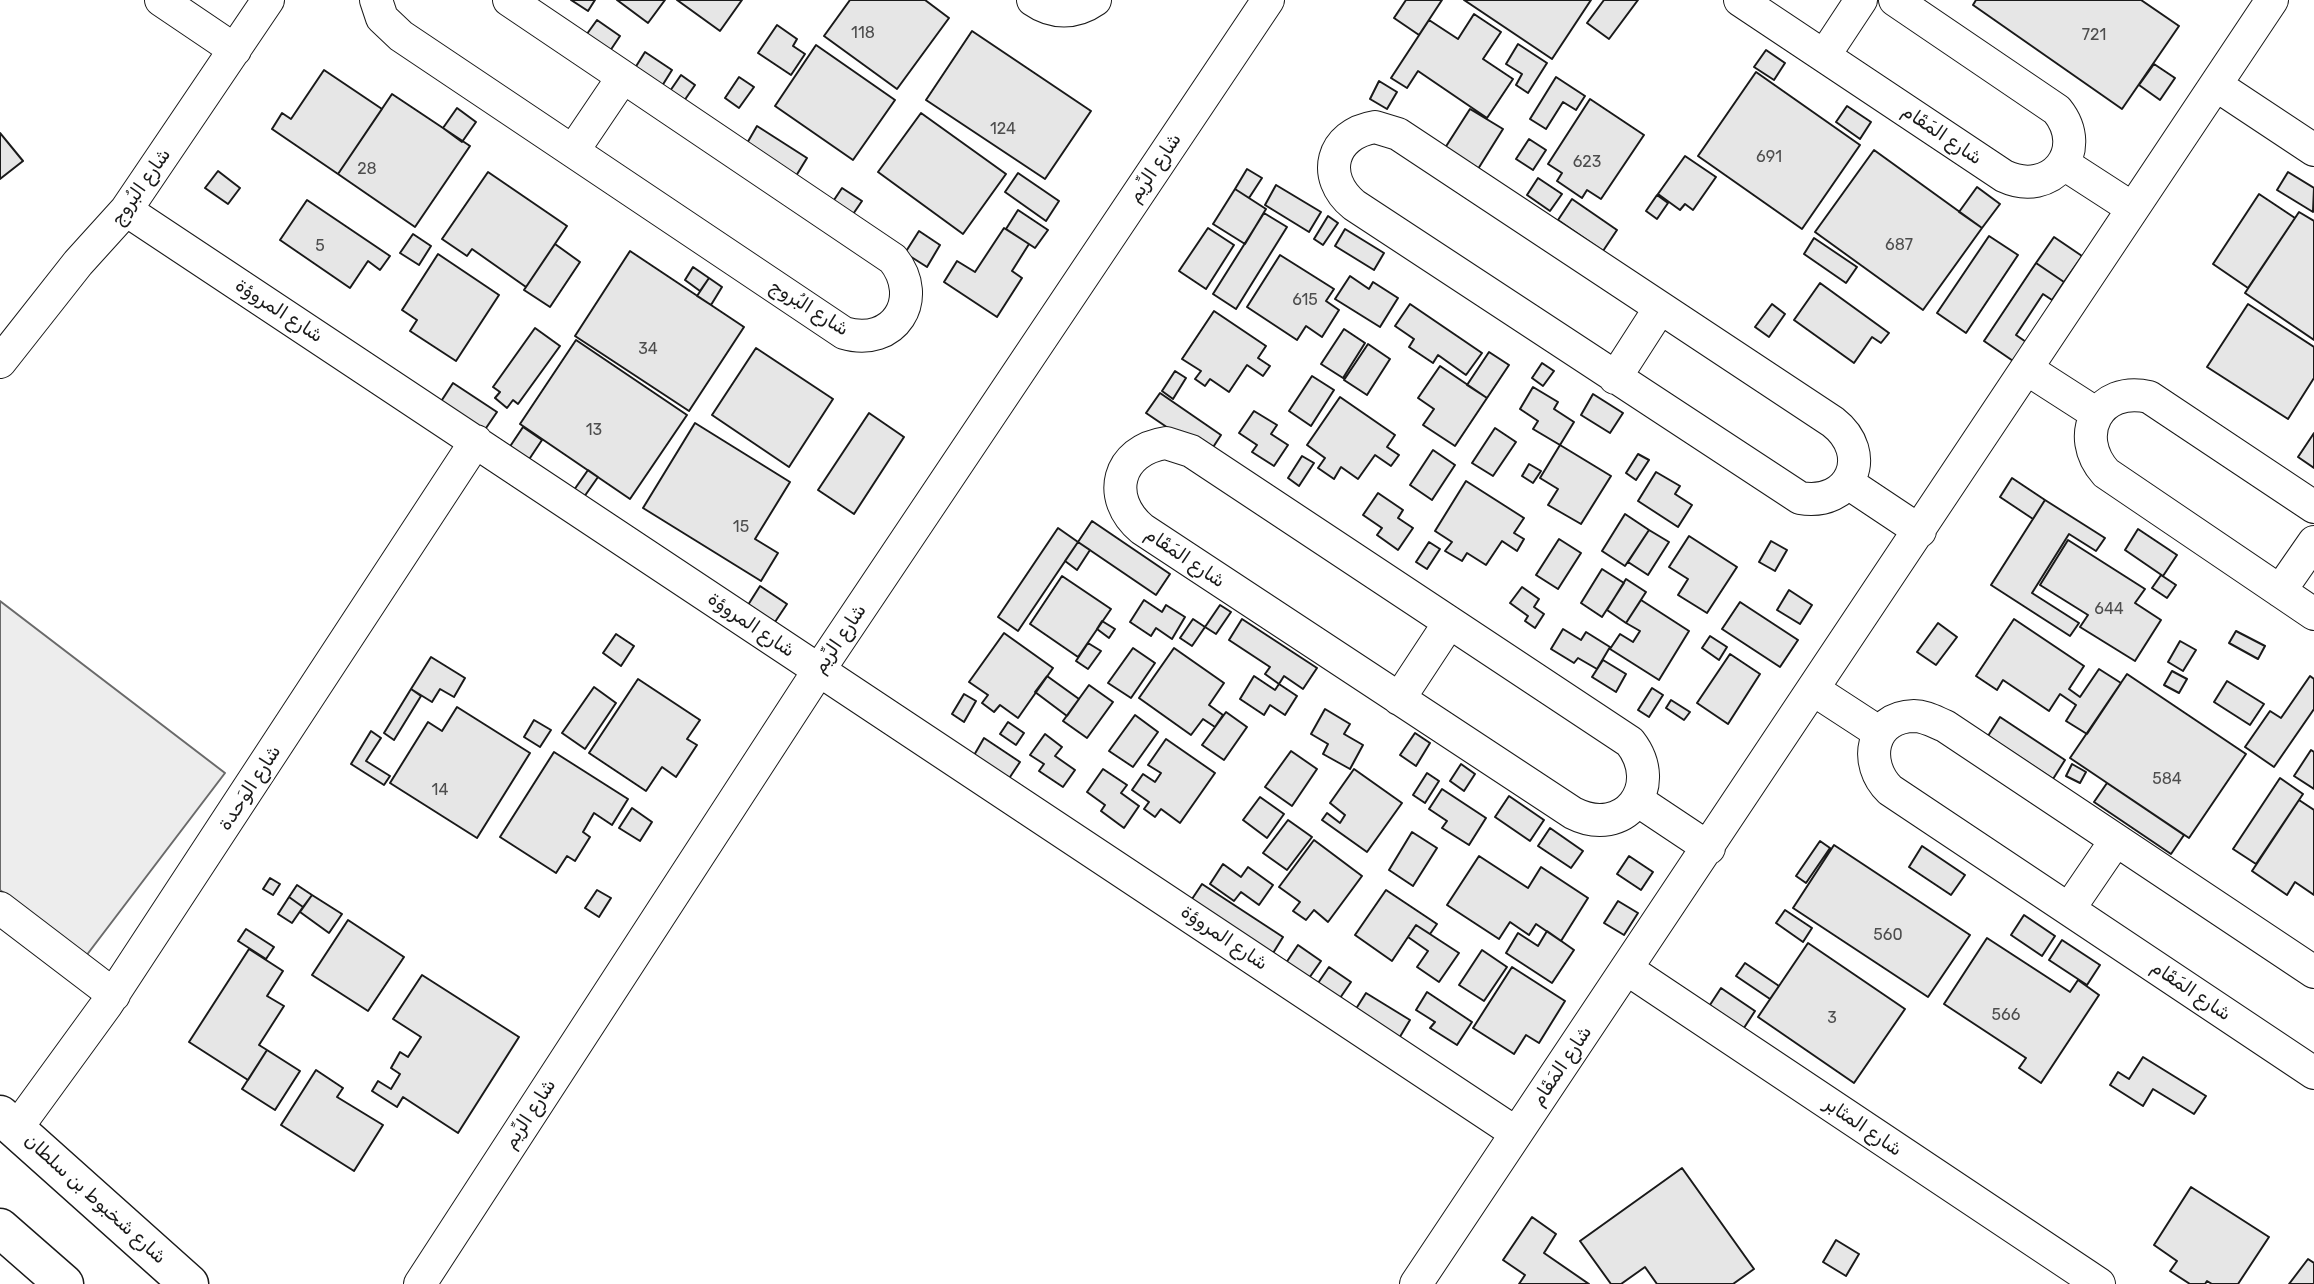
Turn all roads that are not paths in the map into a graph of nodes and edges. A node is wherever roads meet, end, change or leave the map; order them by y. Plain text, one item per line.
1 (161, 0) edge
2 (268, 0) edge
3 (376, 0) edge
4 (509, 0) edge
5 (1033, 0) edge
6 (1095, 0) edge
7 (1268, 0) edge
8 (1741, 0) edge
9 (1861, 0) edge
10 (1895, 0) edge
11 (2272, 0) edge
12 (235, 50) junction
13 (1824, 56) junction
14 (623, 77) junction
15 (2216, 85) junction
16 (2314, 150) edge
17 (573, 151) junction
18 (2064, 164) junction
19 (2132, 208) junction
20 (126, 210) junction
21 (1660, 308) junction
22 (0, 362) edge
23 (2027, 369) junction
24 (1615, 378) junction
25 (2097, 414) junction
26 (476, 441) junction
27 (1848, 483) junction
28 (2314, 507) edge
29 (1920, 531) junction
30 (2314, 542) edge
31 (2280, 591) junction
32 (2314, 614) edge
33 (1449, 623) junction
34 (820, 670) junction
35 (1814, 690) junction
36 (1399, 699) junction
37 (1880, 733) junction
38 (1637, 800) junction
39 (2116, 840) junction
40 (1709, 848) junction
41 (0, 908) edge
42 (2069, 909) junction
43 (1627, 970) junction
44 (2314, 972) edge
45 (114, 995) junction
46 (2314, 1073) edge
47 (8, 1122) edge
48 (1516, 1133) junction
49 (0, 1228) edge
50 (64, 1284) edge
51 (189, 1284) edge
52 (420, 1284) edge
53 (1416, 1284) edge
54 (2099, 1284) edge

1 - 12 street
2 - 12 street, شارع البُروج
3 - 17 street, شارع البُروج
4 - 14 street, شارع البُروج
5 - 6 street
7 - 34 street, شارع الرِّيم
8 - 13 street, شارع المَقَام
9 - 13 street
10 - 18 street
11 - 15 street, شارع المَقَام
12 - 20 street, شارع البُروج
13 - 18 street, شارع المَقَام
14 - 17 street
14 - 17 street, شارع البُروج
15 - 16 street
15 - 19 street, شارع المَقَام
18 - 19 street
19 - 23 street, شارع المَقَام
20 - 22 street, شارع البُروج
20 - 26 street, شارع المروؤة
21 - 24 street
21 - 24 street
21 - 27 street
23 - 25 street
23 - 29 street, شارع المَقَام
24 - 27 street
25 - 28 street
25 - 31 street
26 - 34 street, شارع المروؤة
26 - 45 street, شارع الوَحدة
27 - 29 street
29 - 35 street, شارع المَقَام
30 - 31 street
31 - 32 street
33 - 36 street
33 - 36 street, شارع المَقَام
33 - 38 street, شارع المَقَام
34 - 48 street, شارع المروؤة
34 - 52 street, شارع الرِّيم
35 - 37 street
35 - 40 street, شارع المَقَام
36 - 38 street, شارع المَقَام
37 - 39 street
37 - 42 street, شارع المَقَام
38 - 40 street
39 - 42 street
39 - 44 street
40 - 43 street, شارع المَقَام
41 - 45 street
42 - 46 street, شارع المَقَام
43 - 48 street, شارع المَقَام
43 - 54 street, شارع المثابر
45 - 47 street, شارع الوَحدة
47 - 51 main road, شارع شخبوط بن سلطان
48 - 53 street, شارع المَقَام
49 - 50 main road

